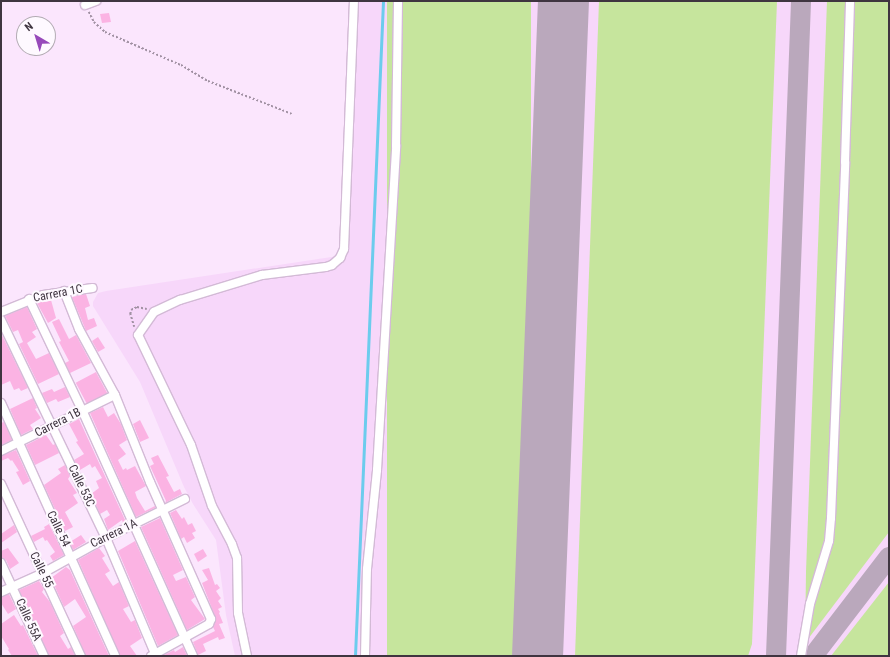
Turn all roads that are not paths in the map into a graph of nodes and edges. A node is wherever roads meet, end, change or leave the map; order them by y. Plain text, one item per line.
1 (96, 1) edge
2 (354, 1) edge
3 (398, 1) edge
4 (850, 1) edge
5 (85, 5) road end
6 (93, 288) dead end
7 (64, 291) junction
8 (29, 299) junction
9 (1, 312) edge
10 (1, 320) edge
11 (116, 395) junction
12 (1, 403) edge
13 (82, 410) junction
14 (52, 426) junction
15 (20, 442) junction
16 (1, 451) edge
17 (1, 484) edge
18 (185, 499) dead end
19 (163, 510) junction
20 (134, 525) junction
21 (106, 538) junction
22 (71, 556) junction
23 (1, 563) edge
24 (43, 573) junction
25 (12, 587) junction
26 (1, 592) edge
27 (185, 638) junction
28 (154, 655) edge
29 (44, 656) edge
30 (81, 656) edge
31 (115, 656) edge
32 (193, 656) edge
33 (247, 656) edge
34 (365, 656) edge
35 (801, 656) edge

1 - 5 street
2 - 33 street
3 - 34 street
4 - 35 street
6 - 7 street, Carrera 1C
7 - 8 street, Carrera 1C
7 - 11 street
8 - 9 street, Carrera 1C
8 - 13 street
10 - 14 street, Calle 53C
11 - 13 street, Carrera 1B
11 - 19 street
12 - 15 street, Calle 54
13 - 14 street, Carrera 1B
13 - 20 street
14 - 15 street, Carrera 1B
14 - 21 street, Calle 53C
15 - 16 street, Carrera 1B
15 - 22 street, Calle 54
17 - 24 street, Calle 55
18 - 19 street, Carrera 1A
19 - 20 street, Carrera 1A
19 - 27 street, Calle 53C
20 - 21 street, Carrera 1A
20 - 27 street
21 - 22 street, Carrera 1A
21 - 28 street, Calle 53C
22 - 24 street, Carrera 1A
22 - 31 street, Calle 54
23 - 25 street, Calle 55A
24 - 25 street, Carrera 1A
24 - 30 street, Calle 55
25 - 26 street, Carrera 1A
25 - 29 street, Calle 55A
27 - 28 street, Calle 53C
27 - 32 street

